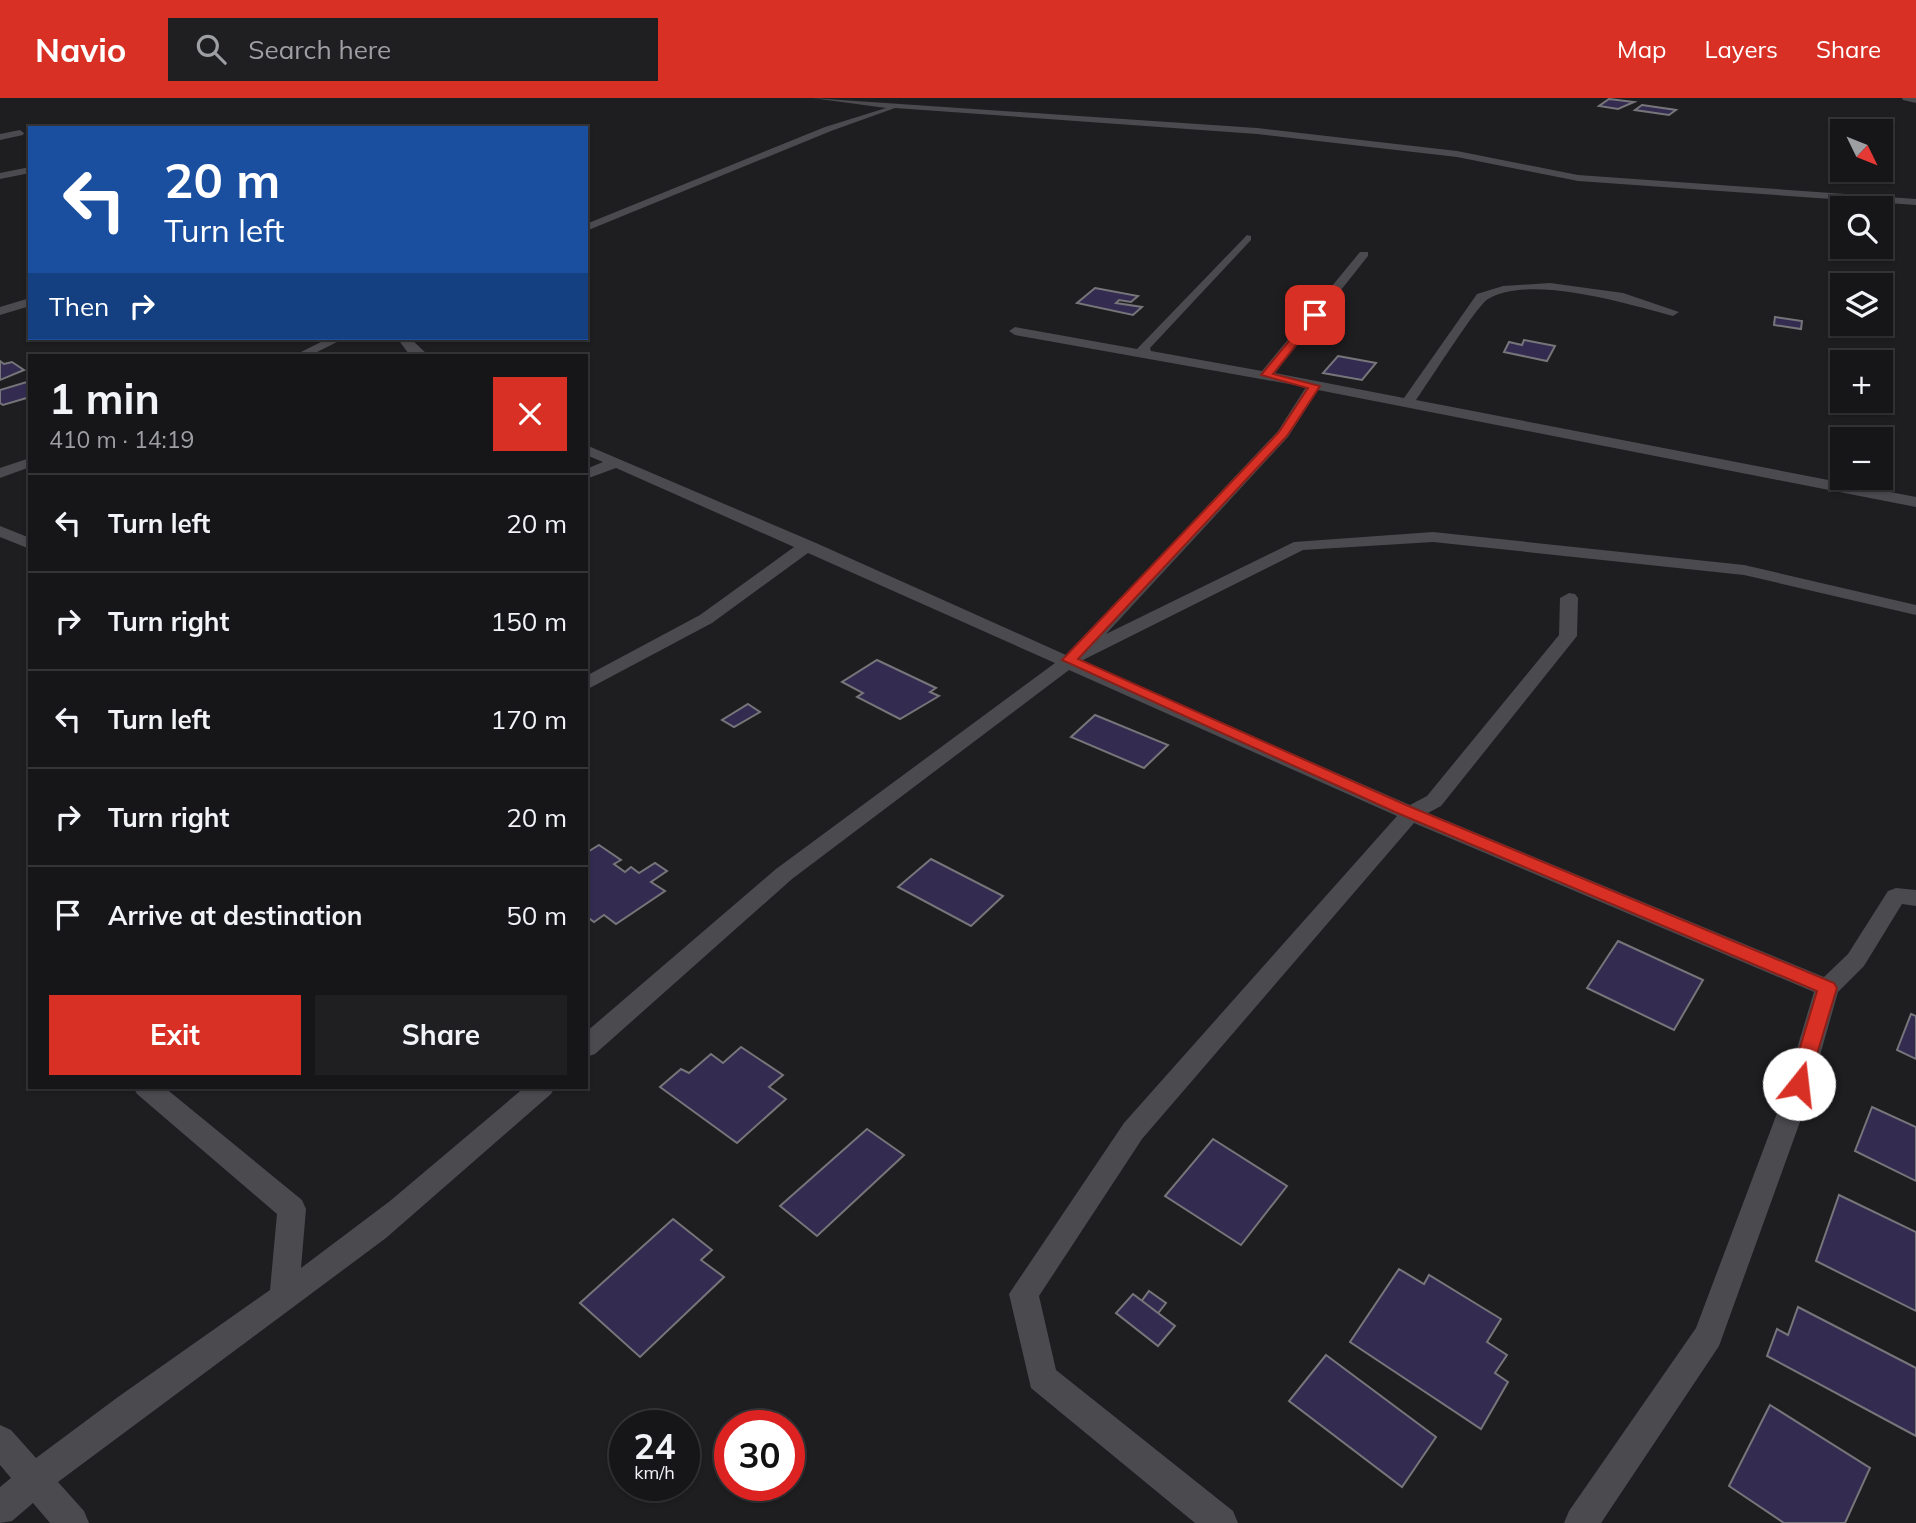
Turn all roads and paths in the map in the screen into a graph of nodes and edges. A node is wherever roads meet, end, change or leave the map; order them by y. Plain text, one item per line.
1 (816, 98) edge
2 (925, 98) edge
3 (1906, 98) edge
4 (829, 99) edge
5 (862, 100) edge
6 (1916, 100) edge
7 (900, 106) junction
8 (20, 133) dead end
9 (0, 137) edge
10 (28, 170) edge
11 (0, 176) edge
12 (1916, 202) edge
13 (588, 227) edge
14 (1247, 238) dead end
15 (1364, 254) dead end
16 (28, 303) edge
17 (0, 311) edge
18 (1673, 312) dead end
19 (1015, 331) dead end
20 (301, 340) edge
21 (334, 340) edge
22 (405, 340) edge
23 (318, 347) junction
24 (303, 354) edge
25 (420, 354) edge
26 (1146, 354) junction
27 (1266, 375) junction
28 (1314, 386) junction
29 (1408, 404) junction
30 (588, 450) edge
31 (28, 463) edge
32 (614, 463) junction
33 (4, 469) edge
34 (588, 474) edge
35 (1916, 502) edge
36 (0, 531) edge
37 (28, 543) edge
38 (810, 546) junction
39 (1569, 598) dead end
40 (1916, 610) edge
41 (1072, 658) junction
42 (588, 683) edge
43 (1412, 813) junction
44 (1916, 898) edge
45 (1827, 988) junction
46 (588, 1045) edge
47 (148, 1089) edge
48 (540, 1089) edge
49 (284, 1295) junction
50 (0, 1441) edge
51 (35, 1481) junction
52 (0, 1508) edge
53 (72, 1523) edge
54 (1221, 1523) edge
55 (1581, 1523) edge

1 - 4 street
2 - 7 street
3 - 6 street
4 - 5 street
5 - 7 street
7 - 12 street
7 - 13 street
8 - 9 street
10 - 11 street
14 - 26 street
15 - 27 street
16 - 17 street
18 - 29 street
19 - 26 street
20 - 23 street
21 - 23 street
22 - 25 street
23 - 24 street
26 - 27 street
27 - 28 street
28 - 29 street
28 - 41 street
29 - 35 street
30 - 32 street
31 - 33 street
32 - 34 street
32 - 38 street
36 - 37 street
38 - 41 street
38 - 42 street
39 - 43 street
40 - 41 street
41 - 43 street
41 - 46 street
43 - 45 street
43 - 54 street
44 - 45 street
45 - 55 street
47 - 49 street
48 - 49 street
49 - 51 street
50 - 51 street
51 - 52 street
51 - 53 street

